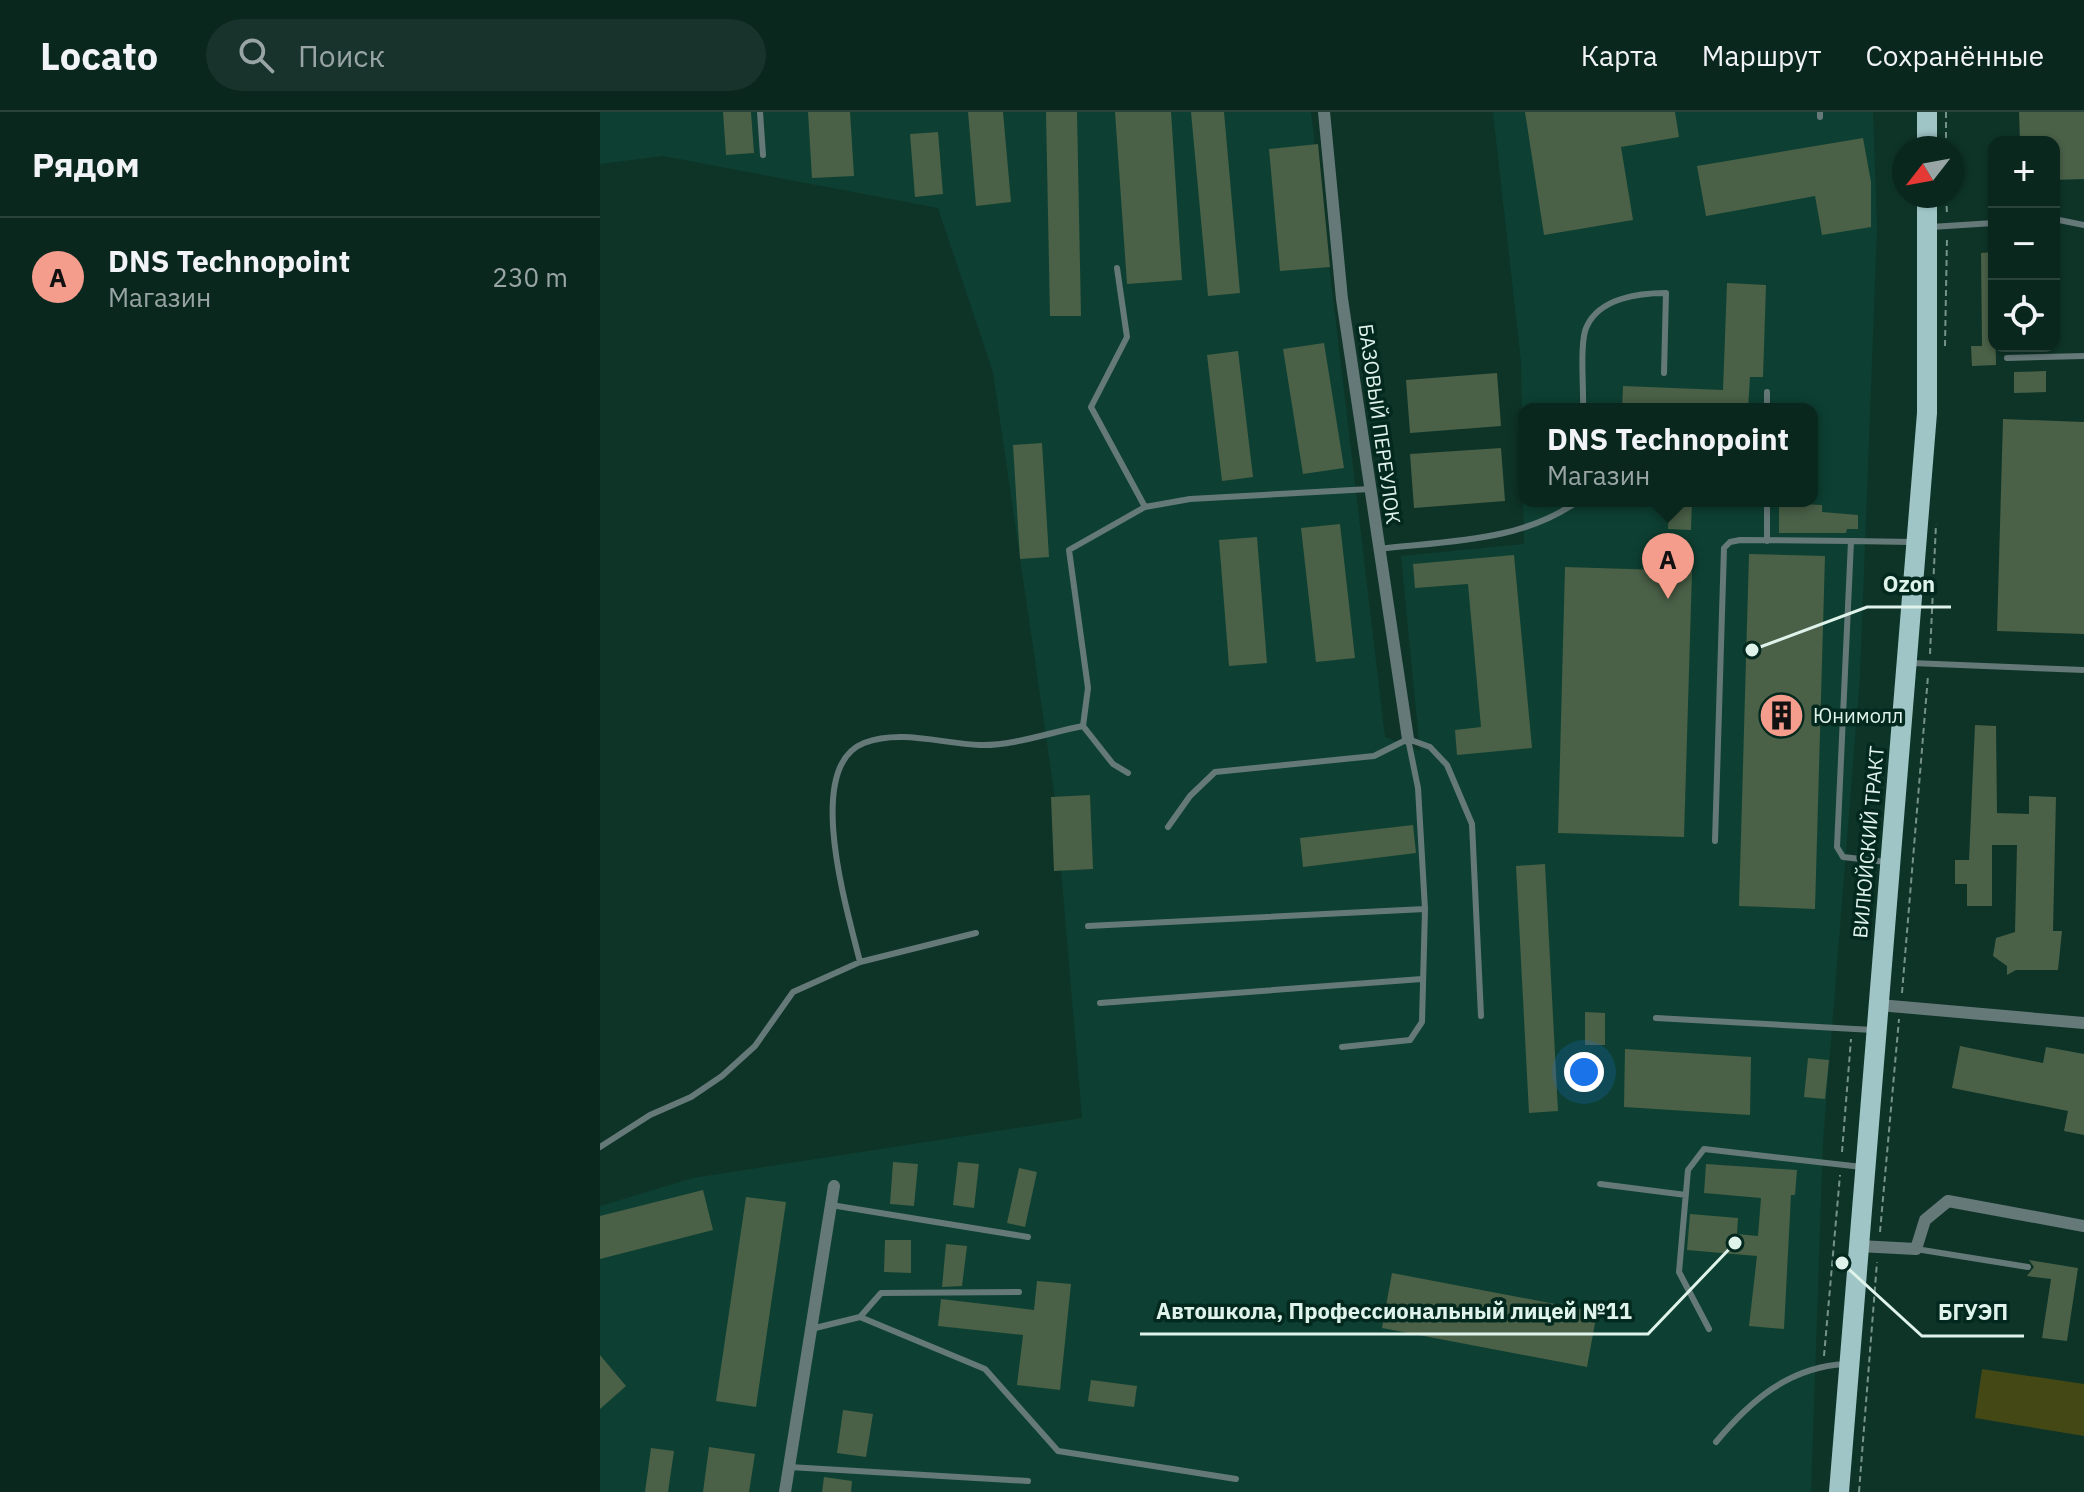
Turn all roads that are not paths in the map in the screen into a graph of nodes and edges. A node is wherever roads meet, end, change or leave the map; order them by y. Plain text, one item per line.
1 (760, 112) edge
2 (1324, 112) edge
3 (1927, 112) edge
4 (1927, 136) edge
5 (763, 155) dead end
6 (1931, 208) edge
7 (2060, 220) edge
8 (1988, 223) edge
9 (2084, 225) edge
10 (1937, 227) junction
11 (1117, 268) dead end
12 (2031, 352) edge
13 (2084, 356) edge
14 (2031, 357) junction
15 (2007, 358) dead end
16 (1664, 373) dead end
17 (1767, 392) dead end
18 (1583, 403) edge
19 (1767, 403) edge
20 (1370, 489) junction
21 (1145, 507) junction
22 (1570, 507) edge
23 (1767, 507) edge
24 (1767, 541) junction
25 (1851, 541) junction
26 (1916, 542) junction
27 (1378, 549) junction
28 (1907, 663) junction
29 (2084, 670) edge
30 (1083, 726) junction
31 (1408, 739) junction
32 (1128, 773) dead end
33 (1168, 827) dead end
34 (1715, 841) dead end
35 (1890, 862) junction
36 (1425, 909) junction
37 (1088, 926) dead end
38 (976, 933) dead end
39 (860, 962) junction
40 (1422, 979) junction
41 (1100, 1003) dead end
42 (1879, 1005) junction
43 (1481, 1016) dead end
44 (1656, 1018) dead end
45 (2084, 1023) edge
46 (1877, 1030) junction
47 (1342, 1047) dead end
48 (600, 1147) edge
49 (1866, 1167) junction
50 (1600, 1184) dead end
51 (834, 1186) dead end
52 (1686, 1195) junction
53 (831, 1205) junction
54 (2084, 1226) edge
55 (1028, 1237) dead end
56 (1869, 1247) junction
57 (1916, 1249) junction
58 (2028, 1267) dead end
59 (1019, 1292) dead end
60 (860, 1317) junction
61 (811, 1329) junction
62 (1709, 1329) dead end
63 (1850, 1363) junction
64 (1716, 1442) dead end
65 (789, 1467) junction
66 (1236, 1479) dead end
67 (1028, 1481) dead end
68 (785, 1492) edge
69 (1839, 1492) edge

1 - 5 lane
2 - 20 street, БАЗОВЫЙ ПЕРЕУЛОК
3 - 4 main road
6 - 10 main road, ВИЛЮЙСКИЙ ТРАКТ
7 - 9 lane
8 - 10 lane
10 - 26 main road, ВИЛЮЙСКИЙ ТРАКТ
11 - 21 lane
12 - 14 lane
13 - 14 lane
14 - 15 lane
16 - 18 lane
17 - 19 lane
20 - 21 lane
20 - 27 street, БАЗОВЫЙ ПЕРЕУЛОК
21 - 30 lane
22 - 27 lane
23 - 24 lane
24 - 25 lane
24 - 34 lane
25 - 26 lane
25 - 35 lane
26 - 28 main road, ВИЛЮЙСКИЙ ТРАКТ
27 - 31 street, БАЗОВЫЙ ПЕРЕУЛОК
28 - 29 lane
28 - 35 main road, ВИЛЮЙСКИЙ ТРАКТ
30 - 32 lane
30 - 39 lane
31 - 33 lane
31 - 36 lane
31 - 43 lane
35 - 42 main road, ВИЛЮЙСКИЙ ТРАКТ
36 - 37 lane
36 - 40 lane
38 - 39 lane
39 - 48 lane
40 - 41 lane
40 - 47 lane
42 - 45 street
42 - 46 main road, ВИЛЮЙСКИЙ ТРАКТ
44 - 46 lane
46 - 49 main road, ВИЛЮЙСКИЙ ТРАКТ
49 - 52 lane
49 - 56 main road, ВИЛЮЙСКИЙ ТРАКТ
50 - 52 lane
51 - 53 street
52 - 62 lane
53 - 55 lane
53 - 61 street
54 - 57 street
56 - 57 street
56 - 63 main road, ВИЛЮЙСКИЙ ТРАКТ
57 - 58 lane
59 - 60 lane
60 - 61 lane
60 - 66 lane
61 - 65 street
63 - 64 lane
63 - 69 main road, ВИЛЮЙСКИЙ ТРАКТ
65 - 67 lane
65 - 68 street

